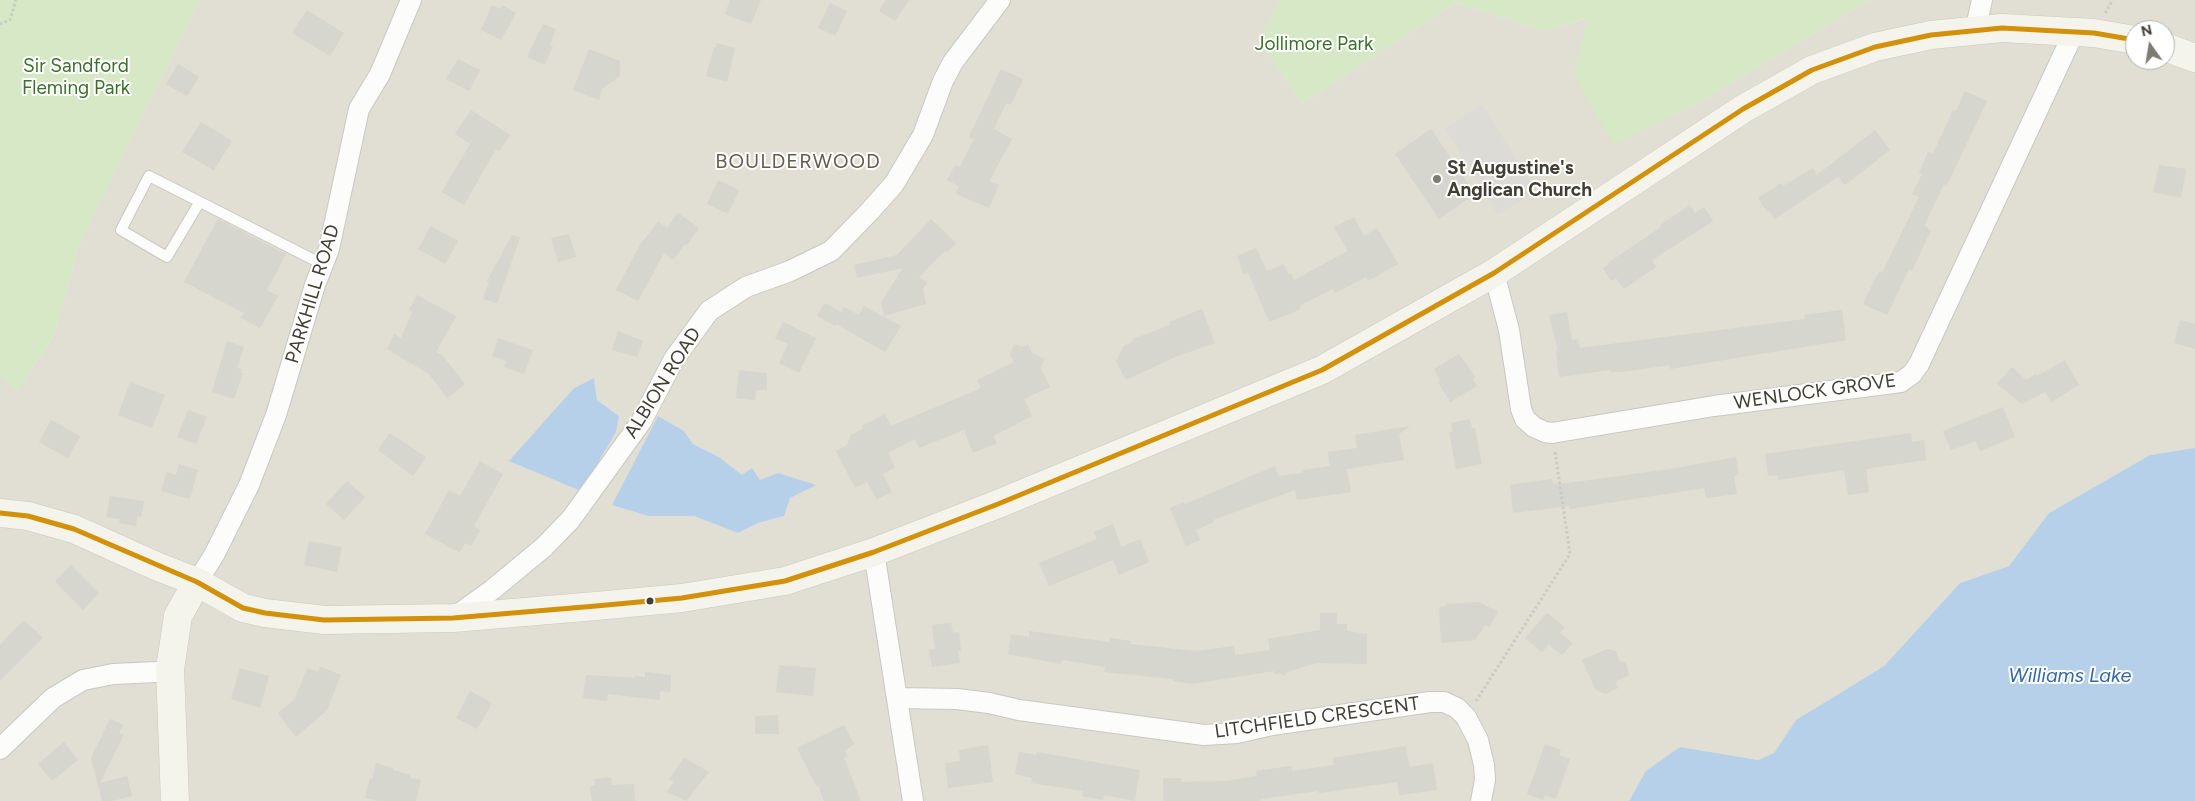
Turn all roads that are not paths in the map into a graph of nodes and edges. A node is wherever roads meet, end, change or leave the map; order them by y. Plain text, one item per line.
1 (411, 0) edge
2 (1000, 0) edge
3 (1982, 0) edge
4 (1974, 31) junction
5 (2074, 32) junction
6 (2125, 39) edge
7 (2175, 51) edge
8 (2195, 58) edge
9 (199, 203) junction
10 (322, 264) junction
11 (1494, 273) junction
12 (0, 513) edge
13 (874, 552) junction
14 (197, 582) junction
15 (453, 618) junction
16 (170, 669) junction
17 (898, 698) junction
18 (0, 749) edge
19 (175, 801) edge
20 (913, 801) edge
21 (1481, 801) edge

1 - 10 street, PARKHILL ROAD
2 - 15 street, ALBION ROAD
3 - 4 street
4 - 5 main road
4 - 11 main road
5 - 6 main road
5 - 11 street, WENLOCK GROVE
7 - 8 main road
9 - 9 lane
9 - 10 lane
10 - 14 street, PARKHILL ROAD
11 - 13 main road
12 - 14 main road
13 - 15 main road
13 - 17 street
14 - 15 main road
14 - 16 main road
16 - 18 street
16 - 19 main road
17 - 20 street
17 - 21 street, LITCHFIELD CRESCENT

